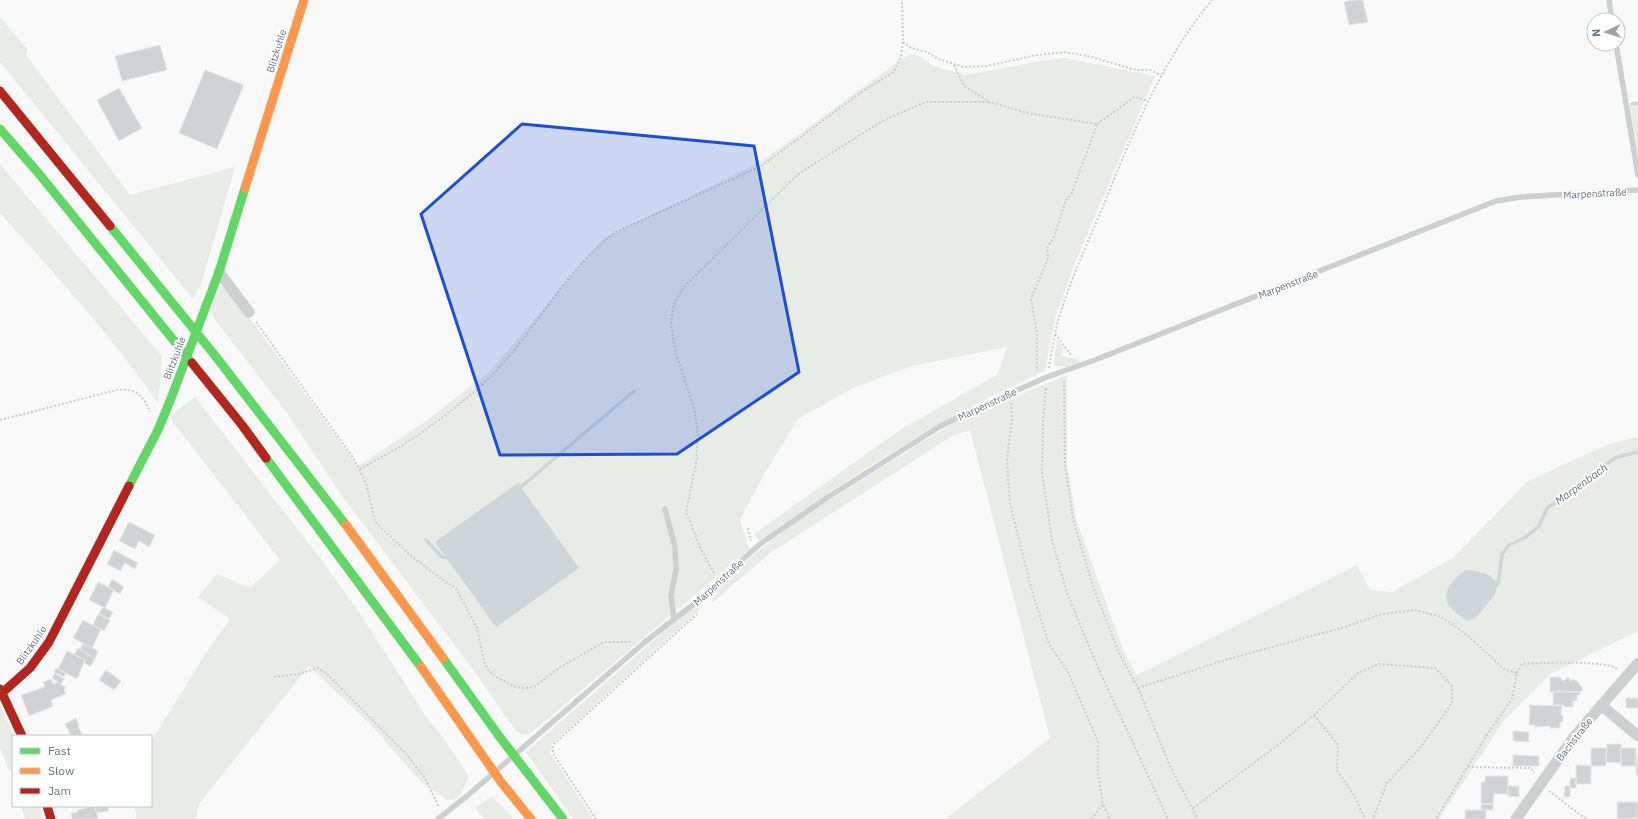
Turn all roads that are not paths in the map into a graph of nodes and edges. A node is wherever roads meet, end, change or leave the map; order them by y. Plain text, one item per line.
1 (304, 0) edge
2 (1609, 0) edge
3 (1611, 12) edge
4 (1617, 52) edge
5 (0, 91) edge
6 (0, 129) edge
7 (1638, 174) edge
8 (1638, 190) edge
9 (219, 272) junction
10 (249, 312) road end
11 (665, 509) dead end
12 (674, 620) junction
13 (1638, 663) edge
14 (1, 691) edge
15 (1601, 705) junction
16 (22, 735) edge
17 (1638, 736) edge
18 (47, 807) edge
19 (440, 817) edge
20 (51, 819) edge
21 (531, 819) edge
22 (562, 819) edge
23 (1516, 819) edge

1 - 9 main road, Blitzkuhle
2 - 3 lane
4 - 7 lane
5 - 22 main road
6 - 21 main road
8 - 12 lane, Marpenstraße
9 - 10 street
9 - 14 main road, Blitzkuhle
11 - 12 lane
12 - 19 lane, Marpenstraße
13 - 15 street, Bachstraße
14 - 16 main road
15 - 17 street
15 - 23 street, Bachstraße
18 - 20 main road

